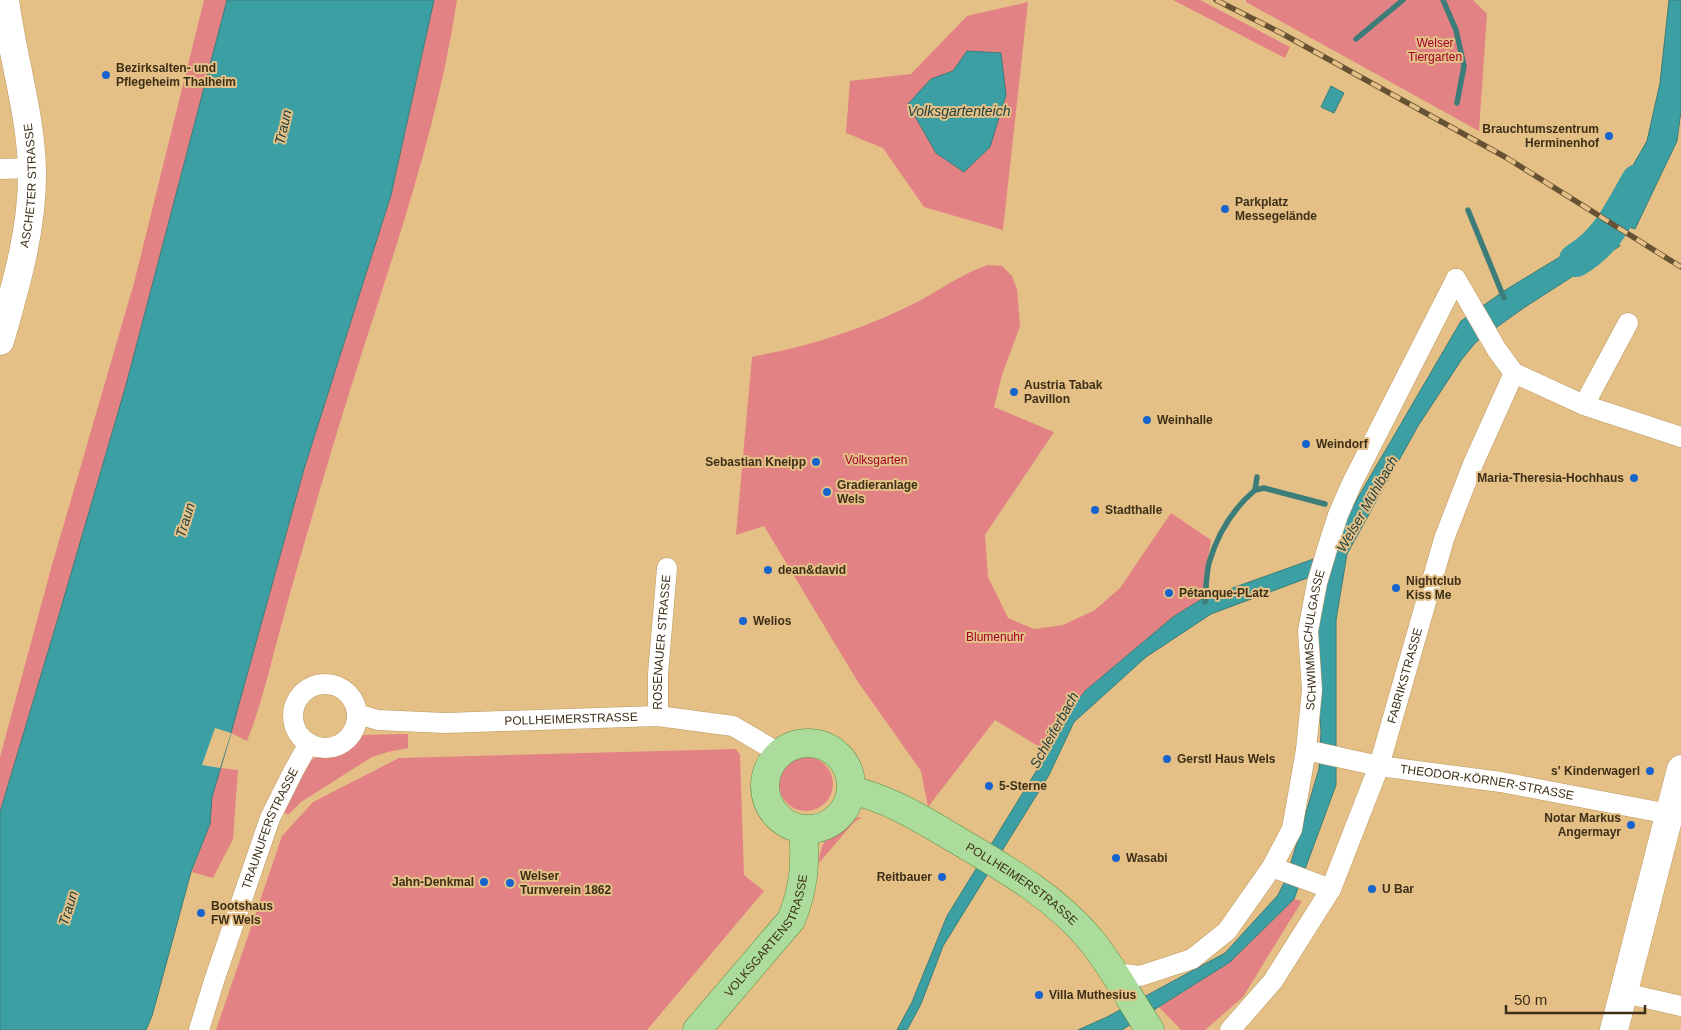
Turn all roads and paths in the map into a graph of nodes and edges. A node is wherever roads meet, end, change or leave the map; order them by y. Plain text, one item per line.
1 (5, 0) edge
2 (32, 168) junction
3 (0, 169) edge
4 (1628, 323) dead end
5 (0, 341) edge
6 (1514, 373) junction
7 (1584, 405) junction
8 (1681, 437) edge
9 (667, 568) dead end
10 (357, 714) junction
11 (658, 716) junction
12 (309, 743) junction
13 (1310, 751) junction
14 (779, 753) junction
15 (1379, 766) junction
16 (1681, 769) edge
17 (851, 790) junction
18 (1669, 814) junction
19 (803, 829) junction
20 (1280, 870) junction
21 (1325, 887) junction
22 (1114, 973) junction
23 (1624, 993) junction
24 (1681, 1006) edge
25 (1148, 1027) edge
26 (199, 1030) edge
27 (697, 1030) edge
28 (1230, 1030) edge
29 (1614, 1030) edge

1 - 2 main road, ASCHETER STRASSE
2 - 3 street
2 - 5 main road, ASCHETER STRASSE
4 - 7 street
6 - 7 street
6 - 13 street, SCHWIMMSCHULGASSE
6 - 15 street, FABRIKSTRASSE
7 - 8 street
9 - 11 street, ROSENAUER STRASSE
10 - 11 street, POLLHEIMERSTRASSE
10 - 12 street
10 - 12 street
11 - 14 street, POLLHEIMERSTRASSE
12 - 26 street, TRAUNUFERSTRASSE
13 - 15 street, THEODOR-KÖRNER-STRASSE
13 - 20 street, SCHWIMMSCHULGASSE
14 - 17 main road
14 - 19 main road
15 - 18 street, THEODOR-KÖRNER-STRASSE
15 - 21 street, FABRIKSTRASSE
16 - 18 main road
17 - 19 main road
17 - 22 main road, POLLHEIMERSTRASSE
18 - 23 main road
19 - 27 main road, VOLKSGARTENSTRASSE
20 - 21 street
20 - 22 street, SCHWIMMSCHULGASSE
21 - 28 street, FABRIKSTRASSE
22 - 25 main road, POLLHEIMERSTRASSE
23 - 24 street
23 - 29 main road

